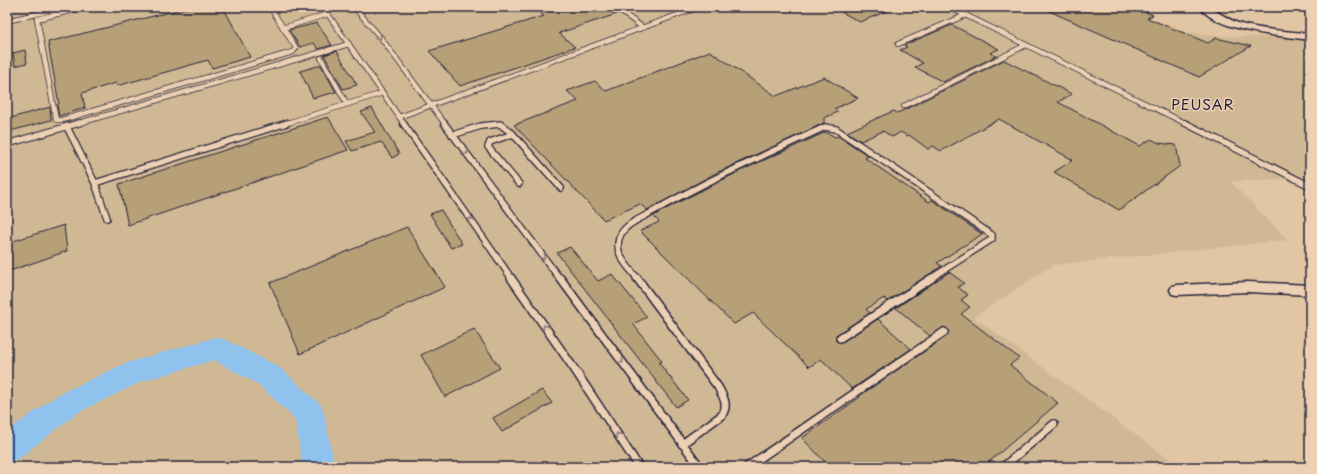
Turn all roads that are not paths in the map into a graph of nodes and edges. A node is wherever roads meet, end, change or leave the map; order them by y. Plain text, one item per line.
1 (65, 7) edge
2 (86, 7) edge
3 (270, 7) edge
4 (322, 7) edge
5 (354, 7) edge
6 (615, 7) edge
7 (699, 7) edge
8 (949, 7) edge
9 (1203, 7) edge
10 (328, 14) junction
11 (966, 15) junction
12 (37, 17) junction
13 (7, 22) edge
14 (642, 27) junction
15 (283, 28) junction
16 (1310, 37) edge
17 (349, 44) junction
18 (898, 44) dead end
19 (1026, 45) junction
20 (321, 58) dead end
21 (383, 93) junction
22 (347, 104) junction
23 (431, 106) junction
24 (904, 106) dead end
25 (399, 116) junction
26 (67, 127) junction
27 (513, 134) junction
28 (452, 135) junction
29 (7, 144) edge
30 (96, 183) junction
31 (519, 184) dead end
32 (1310, 186) edge
33 (561, 188) dead end
34 (107, 218) dead end
35 (1177, 290) dead end
36 (1310, 290) edge
37 (944, 332) dead end
38 (840, 338) dead end
39 (1054, 424) dead end
40 (682, 444) junction
41 (639, 467) edge
42 (700, 467) edge
43 (747, 467) edge
44 (1003, 467) edge

1 - 12 lane
2 - 12 lane
3 - 15 lane
4 - 10 lane
5 -> 23 lane
6 - 14 lane
7 - 14 lane
8 - 11 lane
9 - 16 street
10 - 15 lane
10 - 17 lane
11 - 18 lane
11 - 19 lane
12 - 13 lane
12 - 15 lane
14 - 23 lane
17 - 21 lane
17 - 26 lane
19 - 24 lane
19 - 32 lane
20 - 22 lane
21 - 22 lane
21 - 25 lane
22 - 30 lane
23 - 25 lane
23 - 28 lane
41 -> 25 lane
26 - 29 lane
26 - 30 lane
27 - 28 lane
27 - 31 lane
27 - 33 lane
28 -> 40 lane
30 - 34 lane
35 - 36 street
37 - 43 lane
38 - 40 lane
39 - 44 lane
40 - 42 lane

